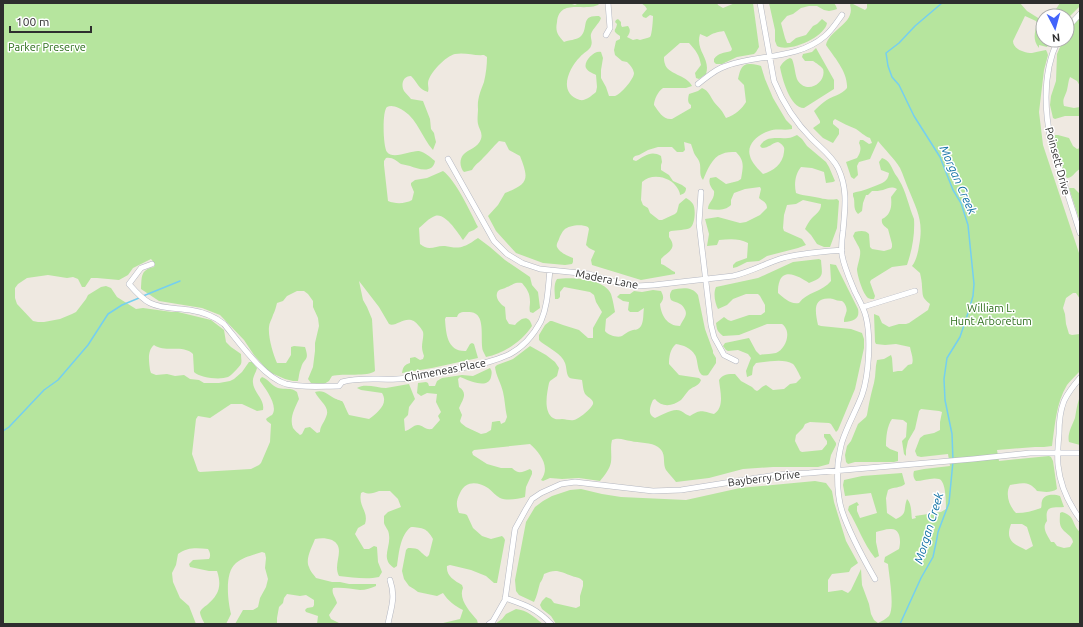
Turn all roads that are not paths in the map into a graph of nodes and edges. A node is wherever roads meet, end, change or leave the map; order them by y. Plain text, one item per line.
1 (608, 3) edge
2 (760, 3) edge
3 (842, 15) dead end
4 (606, 35) dead end
5 (1054, 48) edge
6 (769, 56) junction
7 (698, 84) dead end
8 (448, 159) dead end
9 (701, 192) dead end
10 (1080, 233) edge
11 (842, 250) junction
12 (152, 264) dead end
13 (550, 270) junction
14 (706, 279) junction
15 (915, 291) dead end
16 (863, 307) junction
17 (736, 361) dead end
18 (1080, 378) edge
19 (1058, 452) junction
20 (1080, 453) edge
21 (838, 470) junction
22 (1080, 519) edge
23 (875, 579) dead end
24 (390, 580) dead end
25 (505, 598) junction
26 (388, 624) edge
27 (489, 624) edge
28 (550, 624) edge

1 - 4 street
2 - 6 street
3 - 6 street
5 - 10 street, Poinsett Drive
6 - 7 street
6 - 11 street
8 - 13 street, Madera Lane
9 - 14 street
11 - 14 street, Madera Lane
11 - 16 street
12 - 13 street, Chimeneas Place
13 - 14 street, Madera Lane
14 - 17 street
15 - 16 street
16 - 21 street
18 - 19 street
19 - 20 street, Bayberry Drive
19 - 21 street, Bayberry Drive
19 - 22 street
21 - 23 street
21 - 25 street, Bayberry Drive
24 - 26 street
25 - 27 street
25 - 28 street

